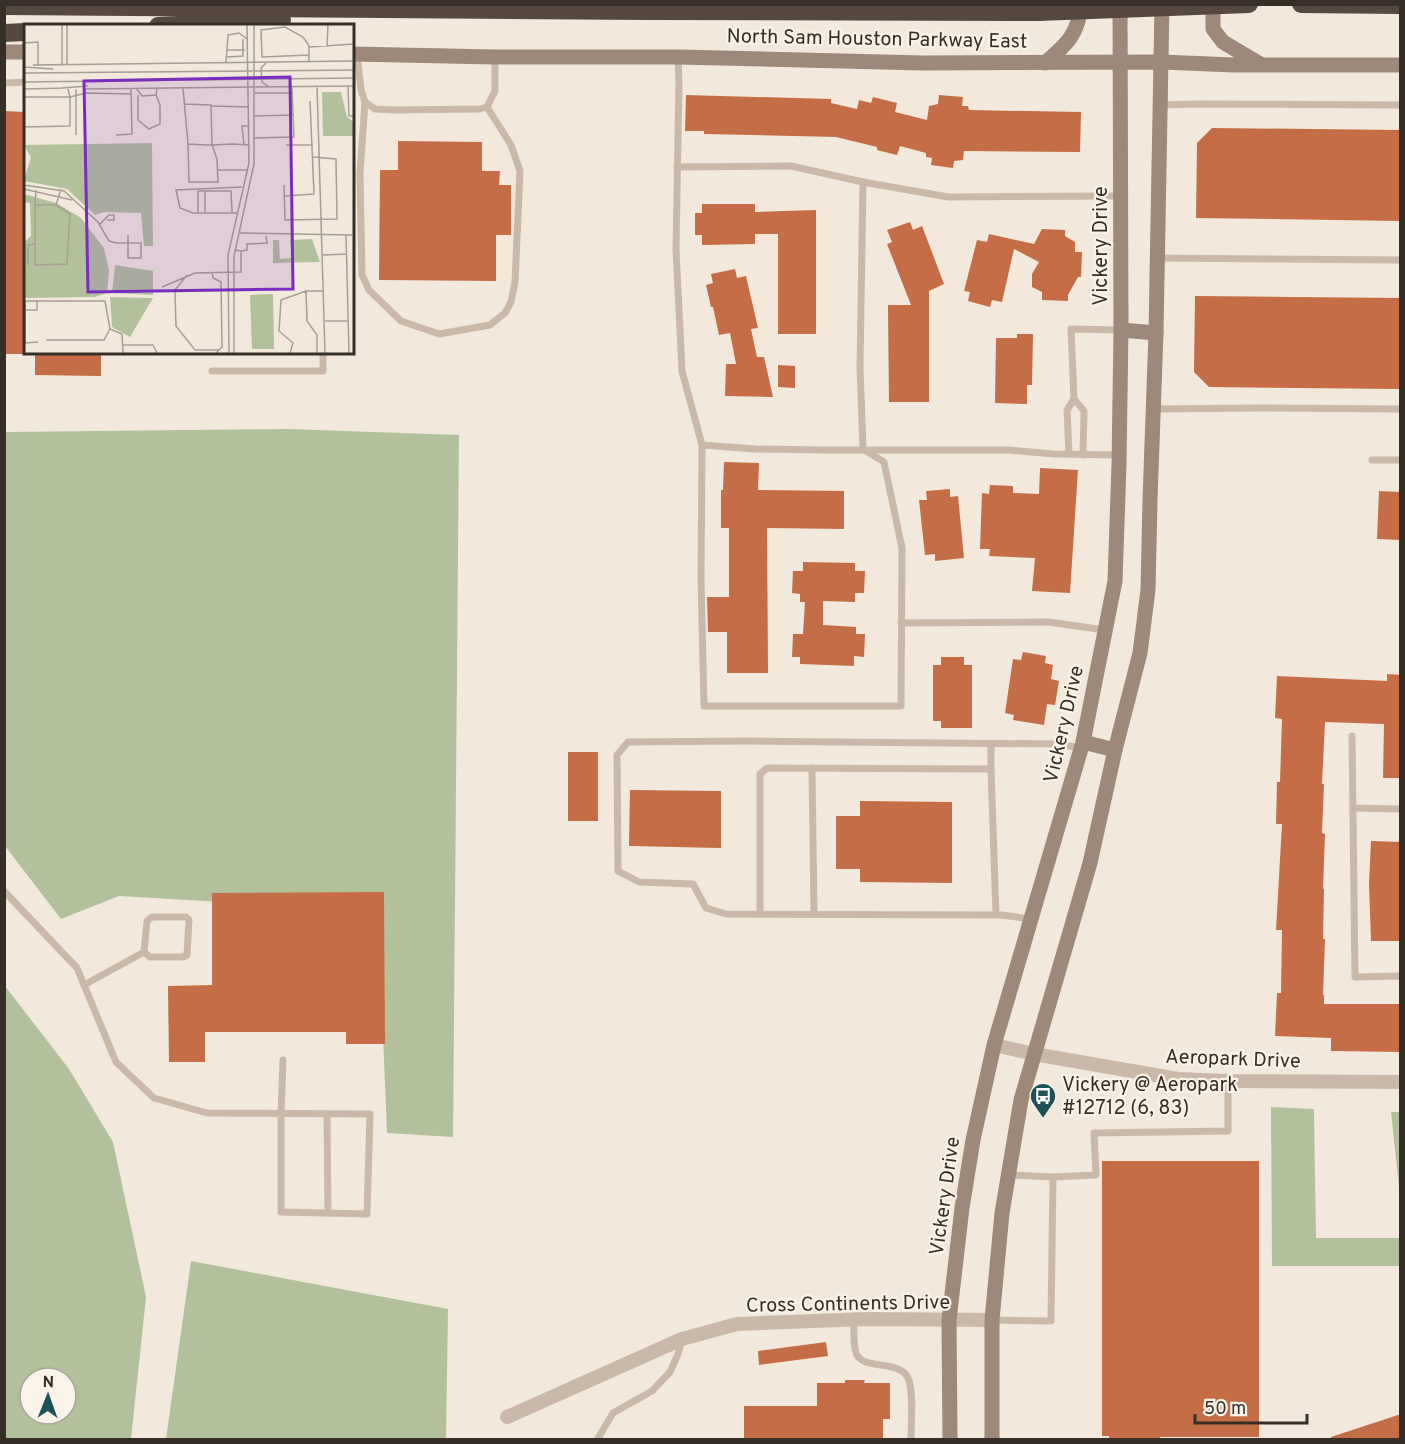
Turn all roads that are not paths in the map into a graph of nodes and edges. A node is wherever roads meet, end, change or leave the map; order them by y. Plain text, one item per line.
1 (1081, 4) edge
2 (1120, 4) edge
3 (1162, 4) edge
4 (1213, 4) edge
5 (1249, 4) edge
6 (1301, 4) edge
7 (1401, 5) edge
8 (4, 6) edge
9 (648, 11) junction
10 (205, 24) edge
11 (24, 32) edge
12 (4, 33) edge
13 (4, 52) edge
14 (24, 52) edge
15 (355, 54) edge
16 (495, 57) junction
17 (678, 57) junction
18 (1161, 62) junction
19 (1045, 63) junction
20 (1121, 63) junction
21 (1261, 65) junction
22 (1401, 65) edge
23 (24, 82) edge
24 (4, 83) edge
25 (365, 102) junction
26 (1160, 105) junction
27 (1401, 105) edge
28 (487, 107) junction
29 (677, 167) junction
30 (863, 182) junction
31 (1121, 196) junction
32 (1157, 258) junction
33 (1401, 260) edge
34 (1121, 330) junction
35 (1156, 333) junction
36 (323, 354) edge
37 (212, 371) dead end
38 (1074, 399) junction
39 (1153, 409) junction
40 (1401, 409) edge
41 (702, 445) junction
42 (863, 449) junction
43 (1069, 454) junction
44 (1083, 454) junction
45 (1119, 455) junction
46 (1372, 460) dead end
47 (1401, 460) edge
48 (901, 623) junction
49 (1105, 630) junction
50 (1352, 736) dead end
51 (991, 744) junction
52 (1083, 745) junction
53 (1115, 750) junction
54 (812, 768) junction
55 (991, 769) junction
56 (1353, 808) junction
57 (1401, 809) edge
58 (4, 891) edge
59 (760, 914) junction
60 (814, 914) junction
61 (996, 915) junction
62 (1031, 919) junction
63 (144, 952) junction
64 (1401, 976) edge
65 (84, 985) junction
66 (994, 1045) junction
67 (1034, 1054) junction
68 (283, 1060) dead end
69 (1227, 1081) junction
70 (1401, 1082) edge
71 (281, 1114) junction
72 (327, 1114) junction
73 (1009, 1175) junction
74 (1053, 1177) junction
75 (328, 1213) junction
76 (854, 1320) junction
77 (949, 1320) junction
78 (992, 1320) junction
79 (682, 1339) junction
80 (507, 1417) dead end
81 (597, 1440) edge
82 (911, 1440) edge
83 (950, 1440) edge
84 (992, 1440) edge

1 - 19 main road
2 - 20 main road, Vickery Drive
3 - 18 main road
4 - 21 main road
5 - 9 highway, North Sam Houston Parkway East, bridge
6 - 7 highway
8 - 9 highway, North Sam Houston Parkway East
9 - 10 highway
11 - 12 highway
13 - 14 main road
15 - 16 main road, North Sam Houston Parkway East
15 - 25 lane
16 - 17 main road, North Sam Houston Parkway East
16 - 28 lane
17 - 19 main road, North Sam Houston Parkway East
17 - 29 lane
18 - 20 main road, North Sam Houston Parkway East
18 - 21 main road, North Sam Houston Parkway East
18 - 26 main road
19 - 20 main road, North Sam Houston Parkway East
20 - 31 main road, Vickery Drive
21 - 22 main road, North Sam Houston Parkway East
23 - 24 lane
25 - 28 lane
25 - 28 lane
26 - 27 lane
26 - 32 main road
29 - 30 lane
29 - 41 lane
30 - 31 lane
30 - 42 lane
31 - 34 main road, Vickery Drive
32 - 33 lane
32 - 35 main road
34 - 35 main road
34 - 38 lane
34 - 45 main road, Vickery Drive
35 - 39 main road
36 - 37 lane
38 - 43 lane
38 - 44 lane
39 - 40 lane
39 - 53 main road
41 - 42 lane
41 - 48 lane
42 - 43 lane
42 - 48 lane
43 - 44 lane
44 - 45 lane
45 - 49 main road, Vickery Drive
46 - 47 lane
48 - 49 lane
49 - 52 main road, Vickery Drive
50 - 56 lane
51 - 52 lane
51 - 55 lane
51 - 59 lane
52 - 53 main road
52 - 62 main road, Vickery Drive
53 - 67 main road
54 - 55 lane
54 - 59 lane
54 - 60 lane
55 - 61 lane
56 - 57 lane
56 - 64 lane
58 - 65 lane
59 - 60 lane
60 - 61 lane
61 - 62 lane
62 - 66 main road, Vickery Drive
63 - 63 lane
63 - 65 lane
65 - 71 lane
66 - 67 street, Aeropark Drive
66 - 77 main road, Vickery Drive
67 - 69 street, Aeropark Drive
67 - 73 main road
68 - 71 lane
69 - 70 street, Aeropark Drive
69 - 74 lane
71 - 72 lane
71 - 75 lane
72 - 75 lane
72 - 75 lane
73 - 74 lane
73 - 78 main road
74 - 78 lane
76 - 77 street, Cross Continents Drive
76 - 79 street, Cross Continents Drive
76 - 82 lane
77 - 78 street, Cross Continents Drive
77 - 83 main road, Vickery Drive
78 - 84 main road
79 - 80 street, Cross Continents Drive
79 - 81 lane

